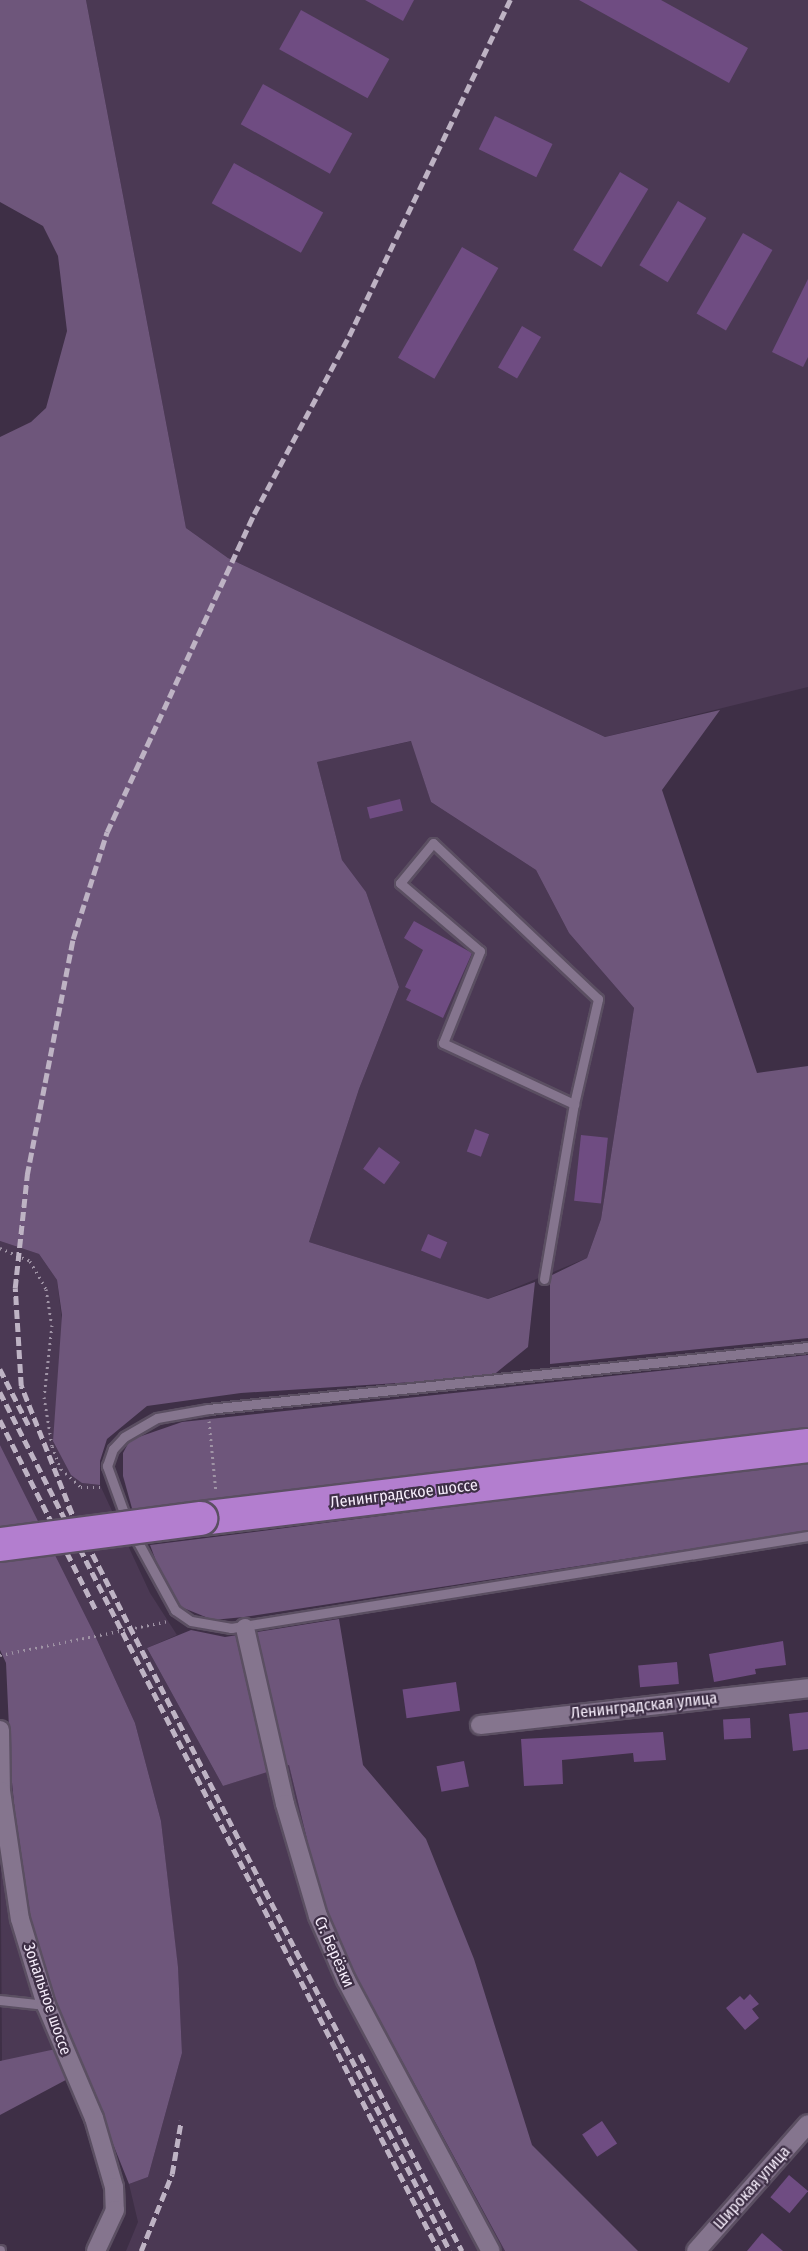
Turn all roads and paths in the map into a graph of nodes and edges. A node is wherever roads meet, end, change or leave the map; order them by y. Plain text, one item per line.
1 (574, 1104) junction
2 (0, 1248) edge
3 (544, 1279) dead end
4 (808, 1347) edge
5 (208, 1409) junction
6 (808, 1445) edge
7 (111, 1481) junction
8 (208, 1507) junction
9 (808, 1536) edge
10 (0, 1544) edge
11 (191, 1621) junction
12 (245, 1628) junction
13 (0, 1655) edge
14 (808, 1688) edge
15 (480, 1725) dead end
16 (0, 1733) edge
17 (1, 1792) edge
18 (0, 2000) edge
19 (46, 2004) junction
20 (808, 2124) edge
21 (96, 2251) edge
22 (491, 2251) edge
23 (696, 2251) edge

1 - 1 lane
1 - 3 lane
2 - 7 path
4 - 5 lane
5 - 7 lane
5 - 8 path
6 - 8 highway, Ленинградское шоссе
7 - 11 lane
8 - 10 highway, Ленинградское шоссе, bridge
9 - 12 lane
11 - 12 lane
11 - 13 path
12 - 22 street, Ст. Берёзки
14 - 15 street, Ленинградская улица
16 - 17 street, Зональное шоссе
17 - 19 street, Зональное шоссе
18 - 19 lane
19 - 21 street, Зональное шоссе
20 - 23 street, Широкая улица

